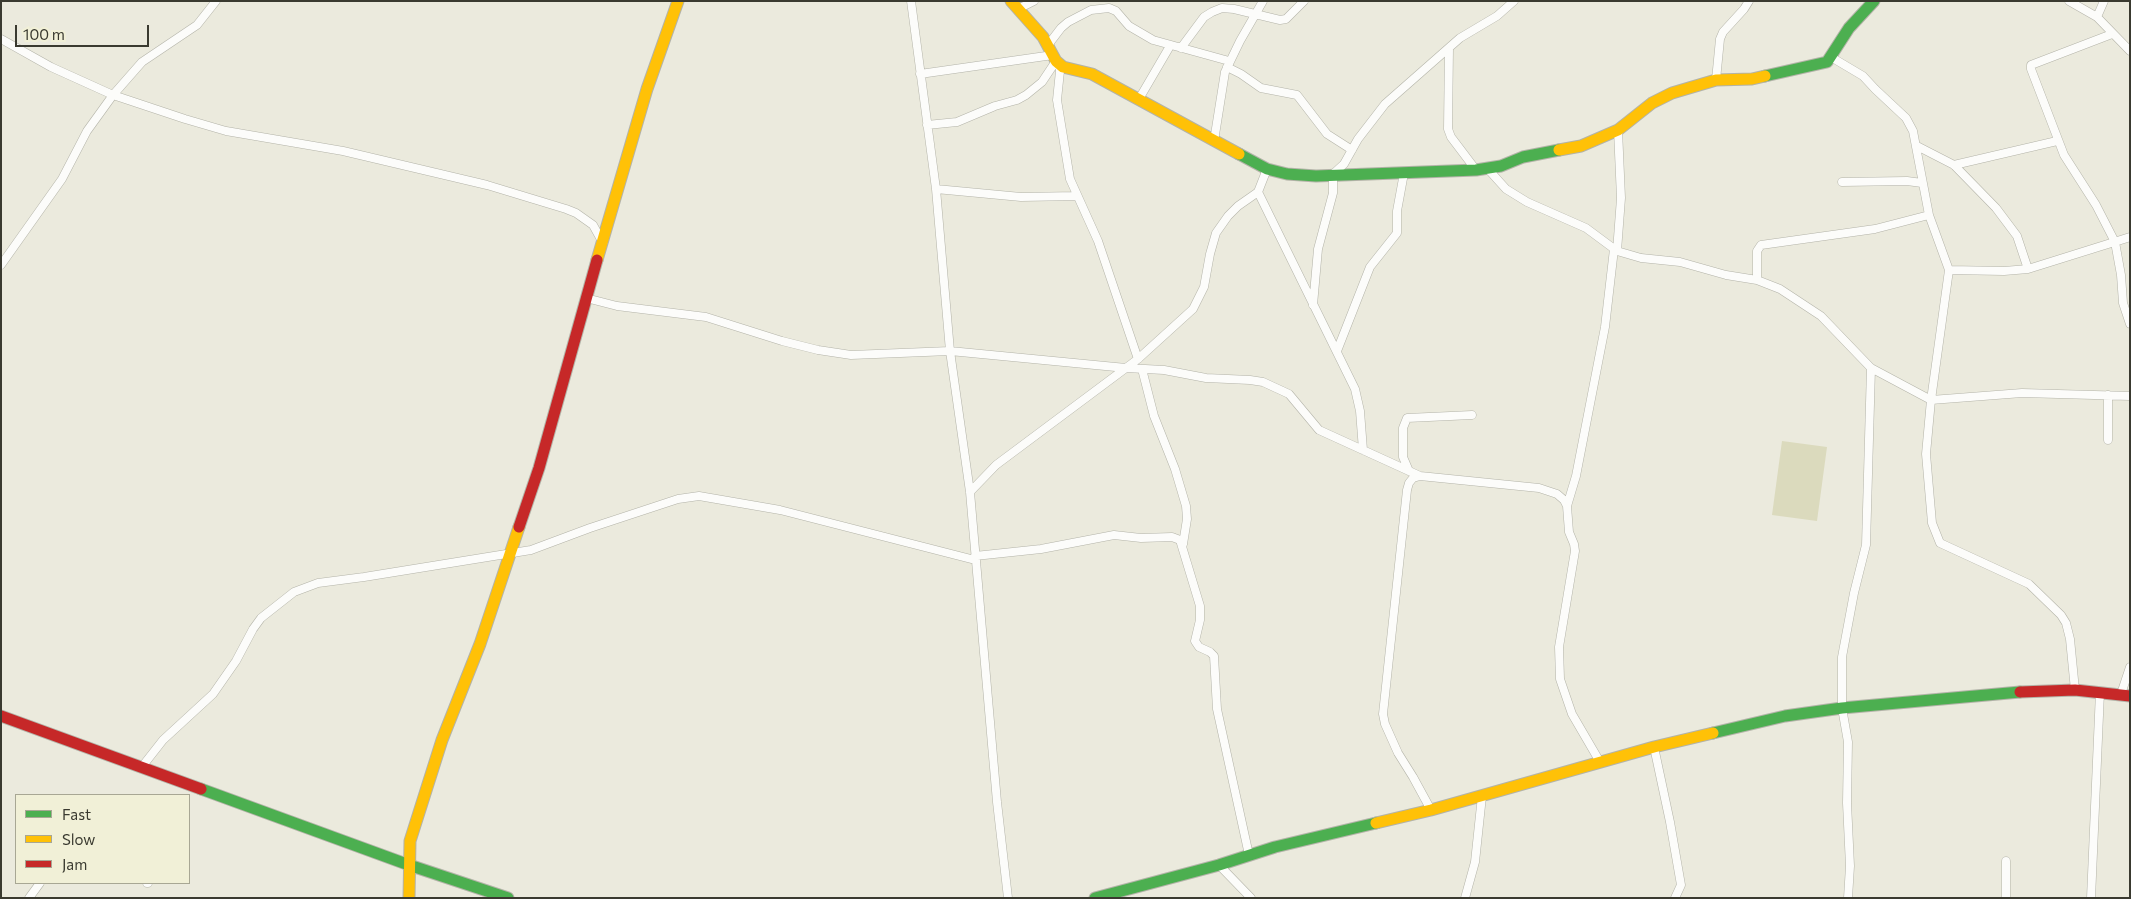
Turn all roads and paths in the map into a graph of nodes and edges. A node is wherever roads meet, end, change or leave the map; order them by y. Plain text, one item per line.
1 (216, 1) edge
2 (678, 1) edge
3 (911, 1) edge
4 (1034, 1) edge
5 (1263, 1) edge
6 (1304, 1) edge
7 (1514, 1) edge
8 (1749, 1) edge
9 (1874, 1) edge
10 (2068, 1) edge
11 (2104, 1) edge
12 (1014, 5) edge
13 (1256, 14) junction
14 (2097, 16) junction
15 (2112, 34) junction
16 (1, 39) edge
17 (1170, 46) junction
18 (1181, 48) junction
19 (1449, 48) junction
20 (2130, 51) edge
21 (1054, 56) junction
22 (1831, 57) junction
23 (1228, 64) junction
24 (920, 74) junction
25 (1716, 80) junction
26 (113, 95) junction
27 (1139, 100) junction
28 (927, 125) junction
29 (1618, 130) junction
30 (1214, 141) junction
31 (2058, 141) junction
32 (1917, 146) junction
33 (1352, 150) junction
34 (1954, 165) junction
35 (1268, 169) junction
36 (1482, 169) junction
37 (1404, 172) junction
38 (1333, 174) junction
39 (1842, 182) dead end
40 (1922, 183) junction
41 (936, 189) junction
42 (1258, 192) junction
43 (1077, 196) junction
44 (611, 214) junction
45 (1929, 215) junction
46 (586, 219) junction
47 (2130, 237) edge
48 (2115, 242) junction
49 (603, 244) junction
50 (1616, 250) junction
51 (1, 265) edge
52 (2028, 269) junction
53 (1949, 270) junction
54 (1757, 280) junction
55 (586, 298) junction
56 (1313, 305) junction
57 (2130, 324) edge
58 (950, 351) junction
59 (1337, 351) junction
60 (1138, 359) junction
61 (1126, 368) junction
62 (1870, 368) junction
63 (1142, 369) junction
64 (2108, 395) junction
65 (2130, 396) edge
66 (1931, 400) junction
67 (1472, 415) dead end
68 (2108, 440) dead end
69 (1363, 450) junction
70 (1410, 472) junction
71 (1420, 476) junction
72 (970, 492) junction
73 (1567, 506) junction
74 (1183, 544) junction
75 (512, 554) junction
76 (975, 558) junction
77 (2130, 667) edge
78 (2075, 690) junction
79 (2100, 692) junction
80 (2125, 695) edge
81 (1842, 708) junction
82 (1, 716) edge
83 (1654, 746) junction
84 (1600, 762) junction
85 (141, 768) junction
86 (1482, 796) junction
87 (1431, 810) junction
88 (1249, 855) junction
89 (2006, 862) dead end
90 (410, 865) junction
91 (1219, 865) junction
92 (39, 884) edge
93 (29, 898) edge
94 (409, 898) edge
95 (508, 898) edge
96 (1008, 898) edge
97 (1096, 898) edge
98 (1251, 898) edge
99 (1465, 898) edge
100 (1675, 898) edge
101 (1848, 898) edge
102 (2006, 898) edge
103 (2091, 898) edge

1 - 26 street
2 - 44 street
3 - 24 street
4 - 12 street
5 - 13 street
6 - 13 street
7 - 19 street
8 - 25 street
9 - 22 street
10 - 14 street
11 - 14 street
12 - 21 street
13 - 18 street
13 - 23 street
14 - 15 street
15 - 20 street
15 - 31 street
16 - 26 street
17 - 18 street
17 - 21 street
17 - 27 street
18 - 23 street
19 - 33 street
19 - 36 street
21 - 24 street
21 - 27 street
21 - 28 street
21 - 43 street
22 - 25 street
22 - 32 street
23 - 30 street
23 - 33 street
24 - 28 street
25 - 29 street
26 - 46 street
26 - 51 street
27 - 30 street
28 - 41 street
29 - 36 street
29 - 50 street
30 - 35 street
31 - 34 street
31 - 48 street
32 - 34 street
32 - 40 street
33 - 38 street
34 - 52 street
35 - 38 street
35 - 42 street
36 - 37 street
36 - 50 street
37 - 38 street
37 - 59 street
38 - 56 street
39 - 40 street
40 - 45 street
41 - 43 street
41 - 58 street
42 - 56 street
42 - 60 street
43 - 60 street
44 - 46 street
44 - 49 street
45 - 53 street
45 - 54 street
46 - 49 street
47 - 48 street
48 - 52 street
48 - 57 street
49 - 55 street
50 - 54 street
50 - 73 street
52 - 53 street
53 - 66 street
54 - 62 street
55 - 58 street
55 - 75 street
56 - 59 street
58 - 61 street
58 - 72 street
59 - 69 street
60 - 61 street
61 - 63 street
61 - 72 street
62 - 66 street
62 - 81 street
63 - 69 street
63 - 74 street
64 - 65 street
64 - 66 street
64 - 68 street
66 - 78 street
67 - 70 street
69 - 70 street
70 - 71 street
71 - 73 street
71 - 87 street
72 - 76 street
73 - 84 street
74 - 76 street
74 - 88 street
75 - 76 street
75 - 85 street
75 - 90 street
76 - 96 street
77 - 80 street
78 - 79 street
78 - 81 street
79 - 80 street
79 - 103 street
81 - 83 street
81 - 101 street
82 - 85 street
83 - 84 street
83 - 100 street
84 - 86 street
85 - 90 street
86 - 87 street
86 - 99 street
87 - 88 street
88 - 91 street
89 - 102 street
90 - 94 street
90 - 95 street
91 - 97 street
91 - 98 street
92 - 93 street

